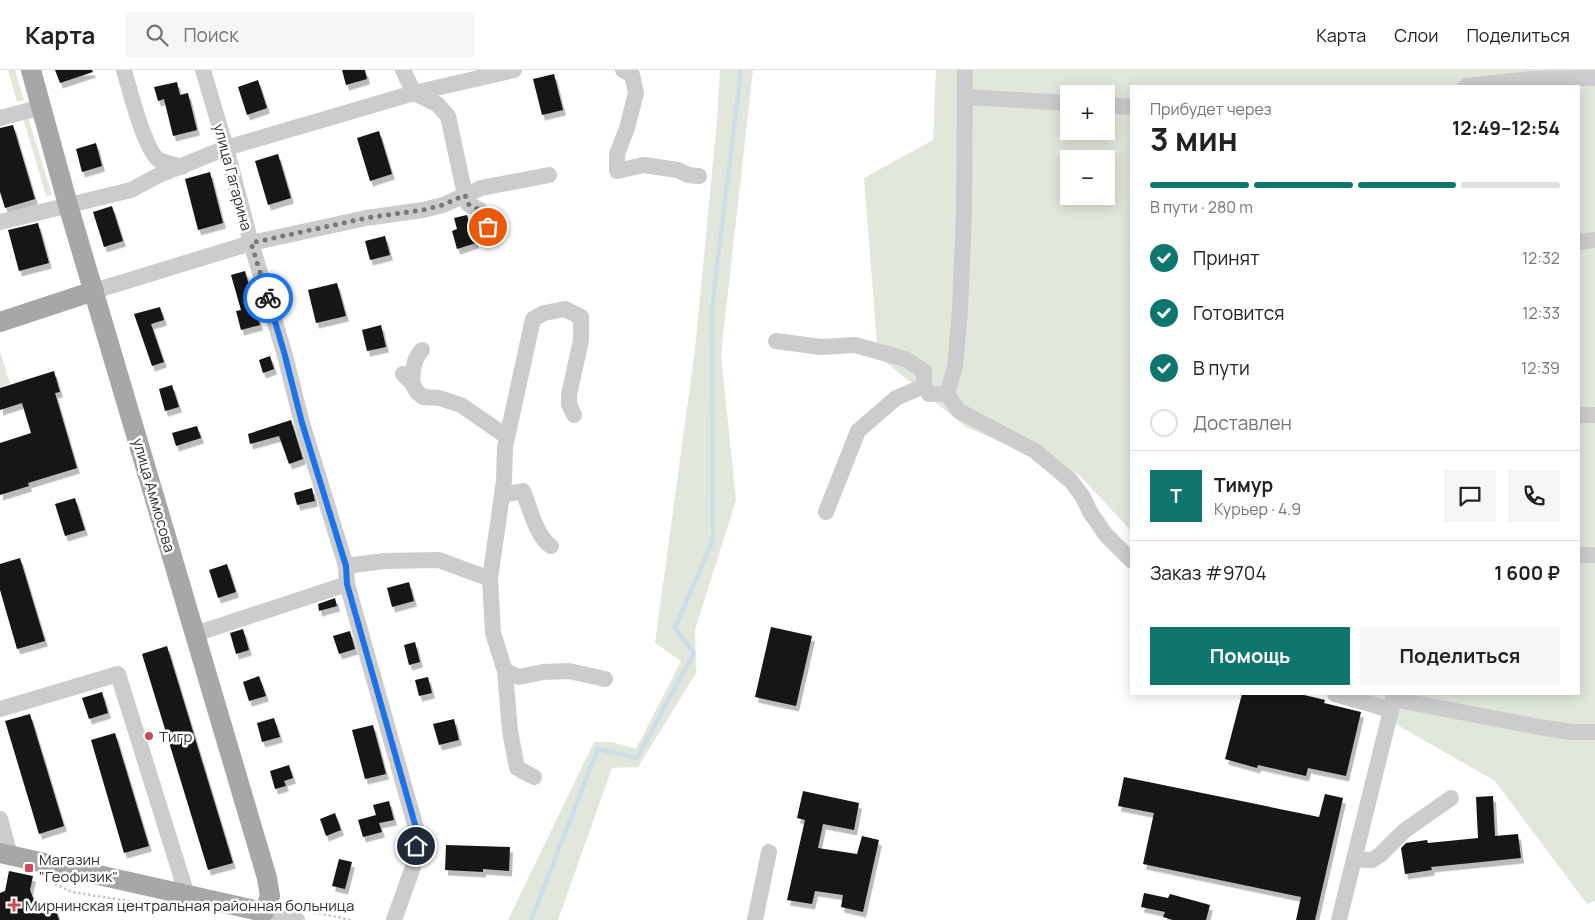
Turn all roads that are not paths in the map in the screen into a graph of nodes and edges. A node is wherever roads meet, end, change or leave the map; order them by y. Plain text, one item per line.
1 (31, 70) edge
2 (124, 70) edge
3 (203, 70) edge
4 (403, 70) edge
5 (514, 70) edge
6 (623, 70) edge
7 (965, 70) edge
8 (1595, 78) edge
9 (1476, 82) edge
10 (414, 93) junction
11 (965, 97) junction
12 (1060, 102) edge
13 (1115, 105) edge
14 (42, 106) junction
15 (1130, 106) edge
16 (0, 118) edge
17 (226, 148) junction
18 (182, 167) junction
19 (550, 175) dead end
20 (699, 176) dead end
21 (465, 195) junction
22 (68, 205) junction
23 (0, 222) edge
24 (490, 233) dead end
25 (1595, 240) edge
26 (1580, 242) edge
27 (251, 243) junction
28 (94, 291) junction
29 (0, 322) edge
30 (776, 341) dead end
31 (422, 350) dead end
32 (924, 386) junction
33 (947, 394) junction
34 (574, 415) dead end
35 (1580, 415) edge
36 (1595, 415) edge
37 (507, 437) junction
38 (502, 495) junction
39 (826, 512) dead end
40 (551, 546) dead end
41 (1580, 555) edge
42 (1595, 555) edge
43 (1130, 559) edge
44 (346, 566) junction
45 (490, 579) junction
46 (347, 584) junction
47 (195, 634) junction
48 (505, 670) junction
49 (605, 679) dead end
50 (1341, 695) edge
51 (1373, 700) edge
52 (1393, 701) edge
53 (0, 709) edge
54 (1595, 732) edge
55 (534, 777) dead end
56 (1451, 798) dead end
57 (0, 819) edge
58 (769, 852) dead end
59 (5, 854) edge
60 (1354, 858) junction
61 (187, 895) junction
62 (300, 915) edge
63 (263, 916) edge
64 (394, 920) edge
65 (755, 920) edge
66 (1339, 920) edge

1 - 14 main road, улица Аммосова
2 - 18 street
3 - 17 street, улица Гагарина
4 - 10 street
5 - 10 street
6 - 20 street
7 - 11 street
8 - 9 street
10 - 17 street
10 - 21 street
11 - 12 street
11 - 33 street
13 - 15 street
14 - 16 street
14 - 22 main road, улица Аммосова
17 - 18 street
17 - 27 street, улица Гагарина
18 - 22 street
19 - 21 street
21 - 24 street
21 - 27 street
22 - 23 street
22 - 28 main road, улица Аммосова
25 - 26 street
27 - 28 street
27 - 44 street, улица Гагарина
28 - 29 main road
28 - 47 main road, улица Аммосова
30 - 32 street
31 - 37 street
32 - 33 street
32 - 39 street
33 - 43 street
34 - 37 street
35 - 36 street
37 - 38 street
38 - 40 street
38 - 45 street
41 - 42 street
44 - 45 street
44 - 46 street, улица Гагарина
45 - 48 street
46 - 47 street
46 - 64 street, улица Гагарина
47 - 63 main road, улица Аммосова
48 - 49 street
48 - 55 street
50 - 51 street
51 - 52 street
52 - 54 street
52 - 60 street
53 - 61 street
56 - 60 street
57 - 59 street
58 - 65 street
59 - 61 main road
60 - 66 street
61 - 63 main road
62 - 63 street

